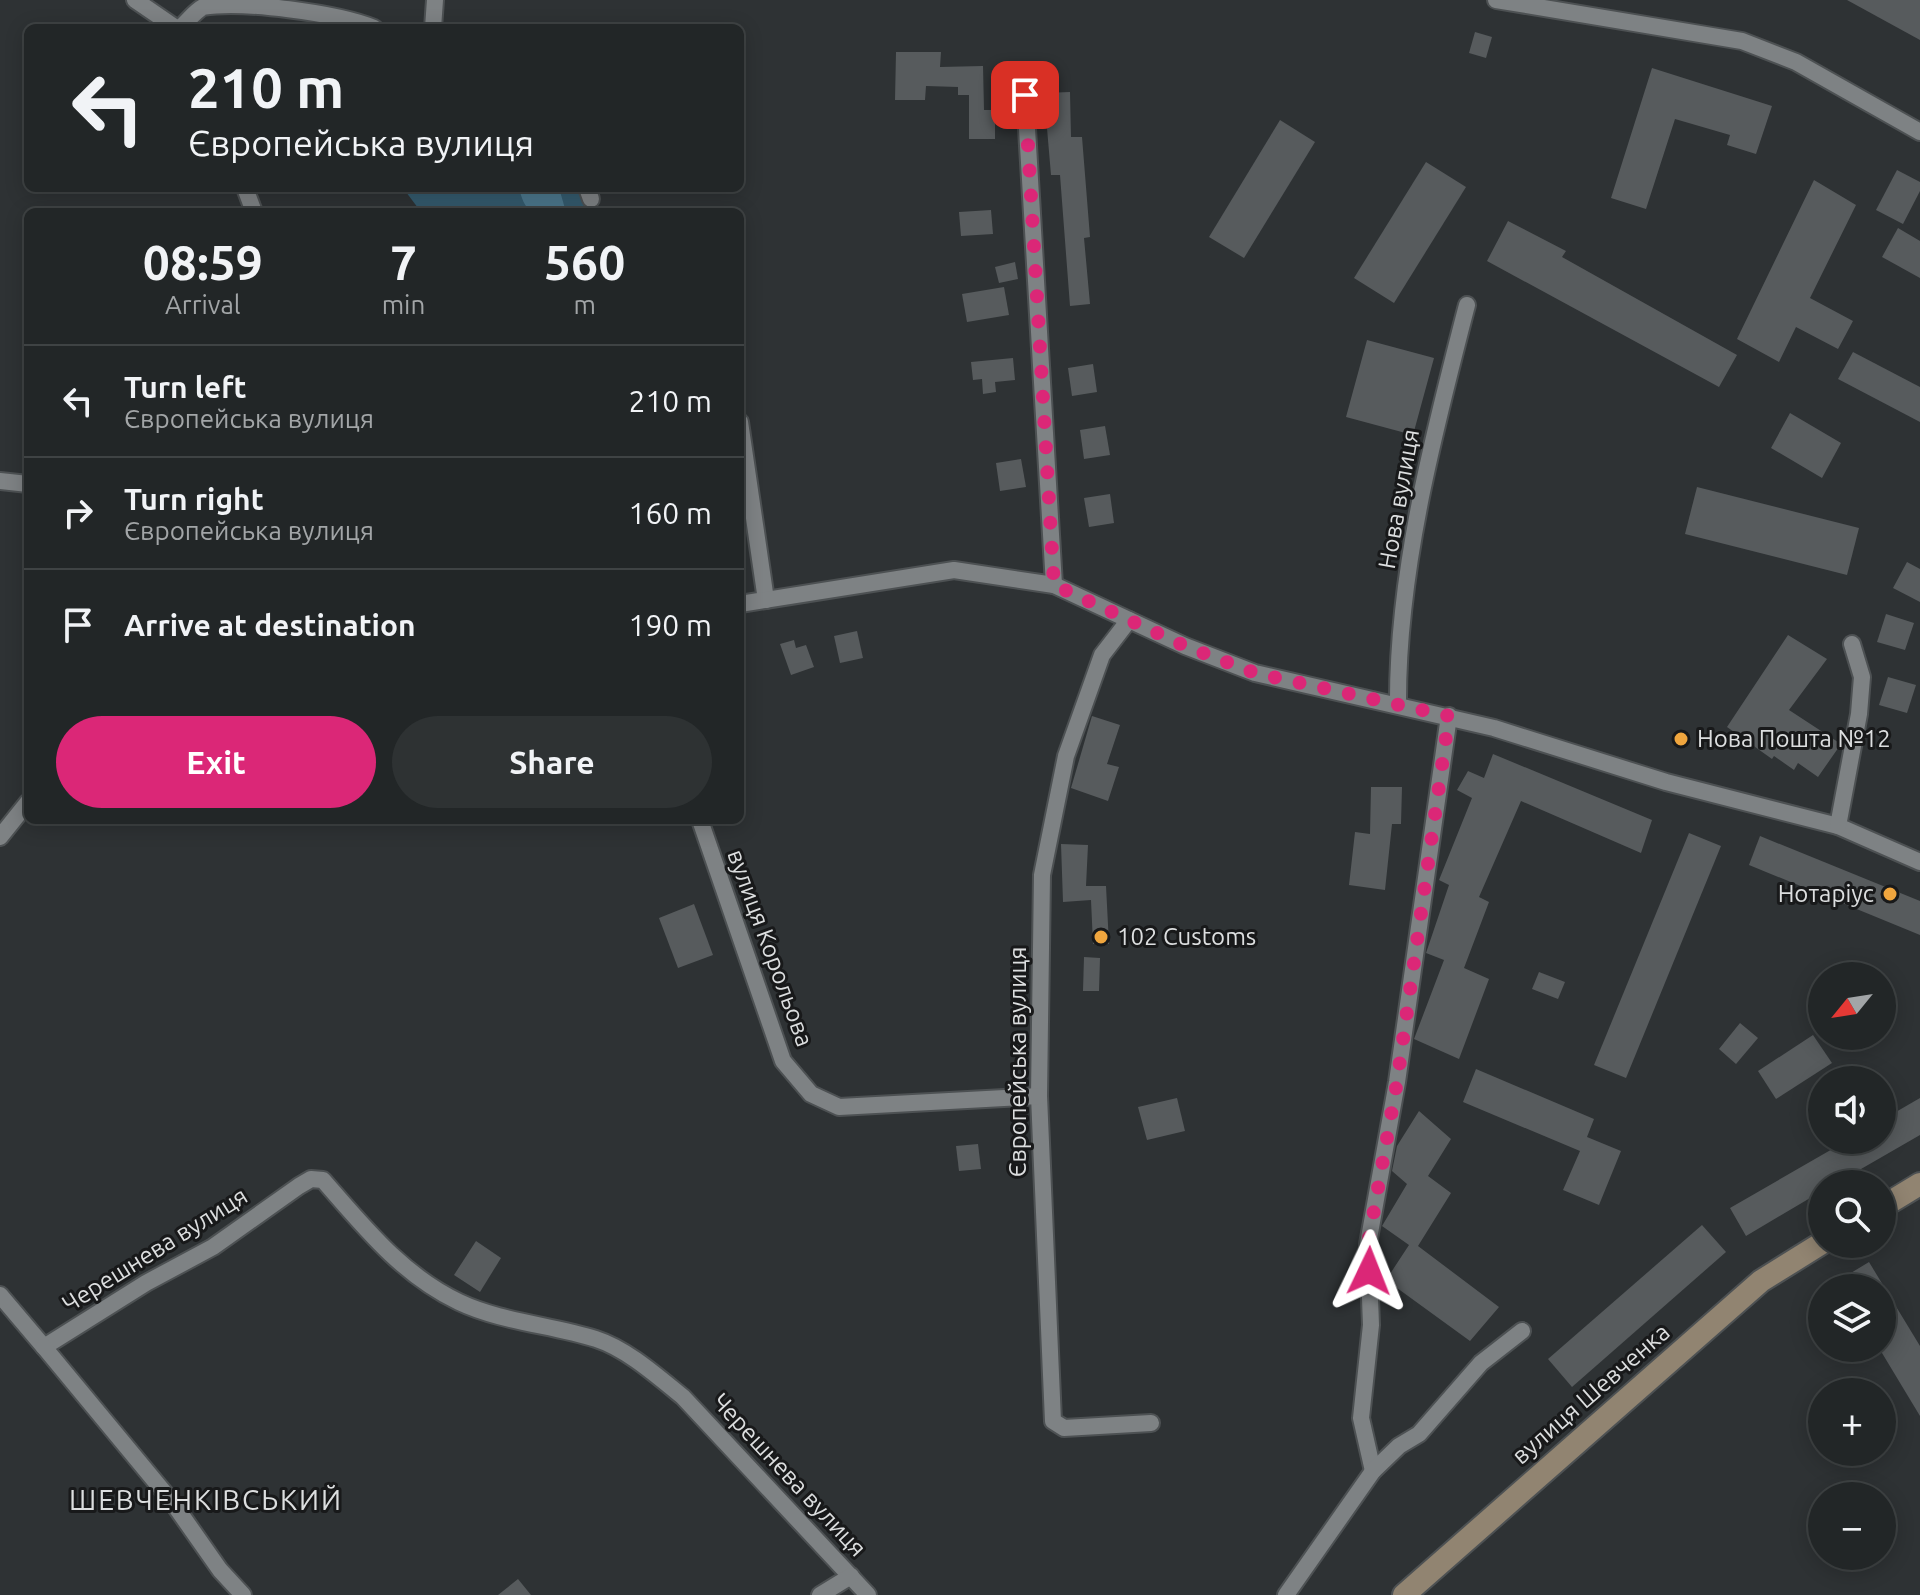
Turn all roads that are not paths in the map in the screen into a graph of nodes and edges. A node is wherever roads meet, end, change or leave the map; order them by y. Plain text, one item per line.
1 (135, 0) edge
2 (435, 0) edge
3 (1503, 0) edge
4 (172, 24) edge
5 (183, 24) edge
6 (364, 24) edge
7 (433, 24) edge
8 (1025, 95) dead end
9 (1920, 132) edge
10 (1467, 305) dead end
11 (744, 449) edge
12 (0, 481) edge
13 (24, 484) edge
14 (1054, 585) junction
15 (766, 600) junction
16 (744, 603) edge
17 (1129, 620) junction
18 (1852, 644) dead end
19 (1398, 705) junction
20 (1449, 716) junction
21 (24, 807) edge
22 (701, 824) edge
23 (1838, 826) junction
24 (0, 837) edge
25 (1920, 862) edge
26 (1039, 1096) junction
27 (1920, 1184) edge
28 (1896, 1199) edge
29 (1808, 1252) edge
30 (0, 1295) edge
31 (1522, 1331) dead end
32 (44, 1347) junction
33 (1151, 1423) dead end
34 (1373, 1471) junction
35 (851, 1576) junction
36 (243, 1595) edge
37 (820, 1595) edge
38 (868, 1595) edge
39 (1286, 1595) edge
40 (1404, 1595) edge

1 - 4 street
2 - 7 street
3 - 9 street
5 - 6 street
8 - 14 street
10 - 19 street, Нова вулиця
11 - 15 street
12 - 13 street
14 - 15 street
14 - 17 street
15 - 16 street
17 - 19 street
17 - 26 street, Європейська вулиця
18 - 23 street
19 - 20 street
20 - 23 street
20 - 34 street
21 - 24 street
22 - 26 street, вулиця Корольова
23 - 25 street
26 - 33 street, Європейська вулиця
27 - 28 main road
29 - 40 main road, вулиця Шевченка
30 - 32 street
31 - 34 street
32 - 35 street, Черешнева вулиця
32 - 36 street
34 - 39 street
35 - 37 street
35 - 38 street, Черешнева вулиця

